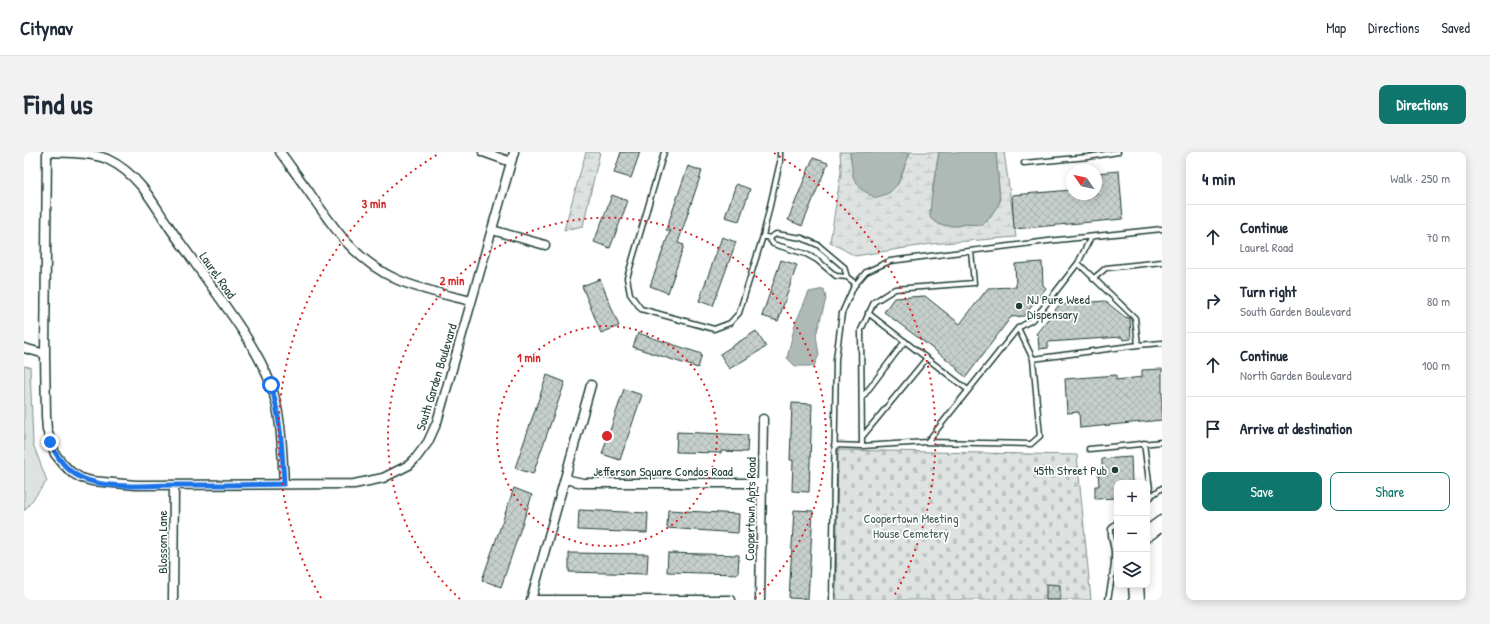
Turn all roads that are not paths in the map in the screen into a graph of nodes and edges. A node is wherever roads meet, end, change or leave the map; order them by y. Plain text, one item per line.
1 (47, 152) edge
2 (280, 152) edge
3 (483, 152) edge
4 (514, 152) edge
5 (664, 152) edge
6 (780, 152) edge
7 (1118, 152) edge
8 (511, 162) junction
9 (1024, 163) dead end
10 (1162, 229) edge
11 (492, 230) junction
12 (763, 236) junction
13 (1091, 237) junction
14 (769, 238) junction
15 (545, 245) dead end
16 (971, 251) junction
17 (1162, 262) edge
18 (1078, 263) junction
19 (847, 276) junction
20 (1093, 279) junction
21 (856, 284) junction
22 (471, 301) junction
23 (868, 313) junction
24 (1018, 328) junction
25 (905, 341) junction
26 (1162, 343) edge
27 (1138, 345) junction
28 (24, 348) edge
29 (45, 354) junction
30 (927, 358) junction
31 (1033, 359) junction
32 (591, 386) dead end
33 (968, 390) junction
34 (862, 399) junction
35 (763, 419) dead end
36 (862, 437) junction
37 (926, 442) junction
38 (1162, 442) edge
39 (1144, 443) junction
40 (834, 445) junction
41 (862, 446) junction
42 (1089, 448) dead end
43 (565, 479) junction
44 (1147, 480) edge
45 (762, 483) junction
46 (284, 484) junction
47 (174, 485) junction
48 (1162, 488) edge
49 (1150, 497) edge
50 (1162, 523) edge
51 (1114, 526) edge
52 (1150, 532) edge
53 (1114, 551) edge
54 (1114, 552) edge
55 (1136, 588) edge
56 (173, 600) edge
57 (532, 600) edge
58 (731, 600) edge
59 (760, 600) edge
60 (832, 600) edge
61 (1108, 600) edge
62 (1137, 600) edge

1 - 29 street, South Garden Boulevard
1 - 46 street, Laurel Road
2 - 22 street
3 - 8 street
4 - 8 street, South Garden Boulevard
5 - 12 lane
6 - 12 lane
7 - 9 lane
8 - 11 street, South Garden Boulevard
10 - 13 lane
11 - 15 street
11 - 22 street, South Garden Boulevard
12 - 14 lane
13 - 16 lane
13 - 18 lane
14 - 19 lane
14 - 19 lane
16 - 21 lane
16 - 23 lane
17 - 20 lane
18 - 20 lane
18 - 24 lane
19 - 21 lane
20 - 27 lane
21 - 40 lane
22 - 46 street, South Garden Boulevard
23 - 25 lane
23 - 34 lane
24 - 31 lane
24 - 33 lane
25 - 30 lane
25 - 34 lane
26 - 27 lane
27 - 31 lane
28 - 29 street
29 - 47 street, South Garden Boulevard
30 - 33 lane
30 - 36 lane
31 - 37 lane
32 - 43 street
33 - 37 lane
34 - 36 lane
35 - 45 street, Coopertown Apts Road
36 - 41 lane
37 - 41 lane
38 - 39 lane
39 - 42 lane
39 - 44 lane
40 - 41 lane
40 - 60 lane
43 - 45 street, Jefferson Square Condos Road
43 - 57 street
45 - 59 street, Coopertown Apts Road
46 - 47 street, South Garden Boulevard
47 - 56 street, Blossom Lane
48 - 49 lane
50 - 52 highway
51 - 53 lane
54 - 61 lane
55 - 62 highway
57 - 58 street

